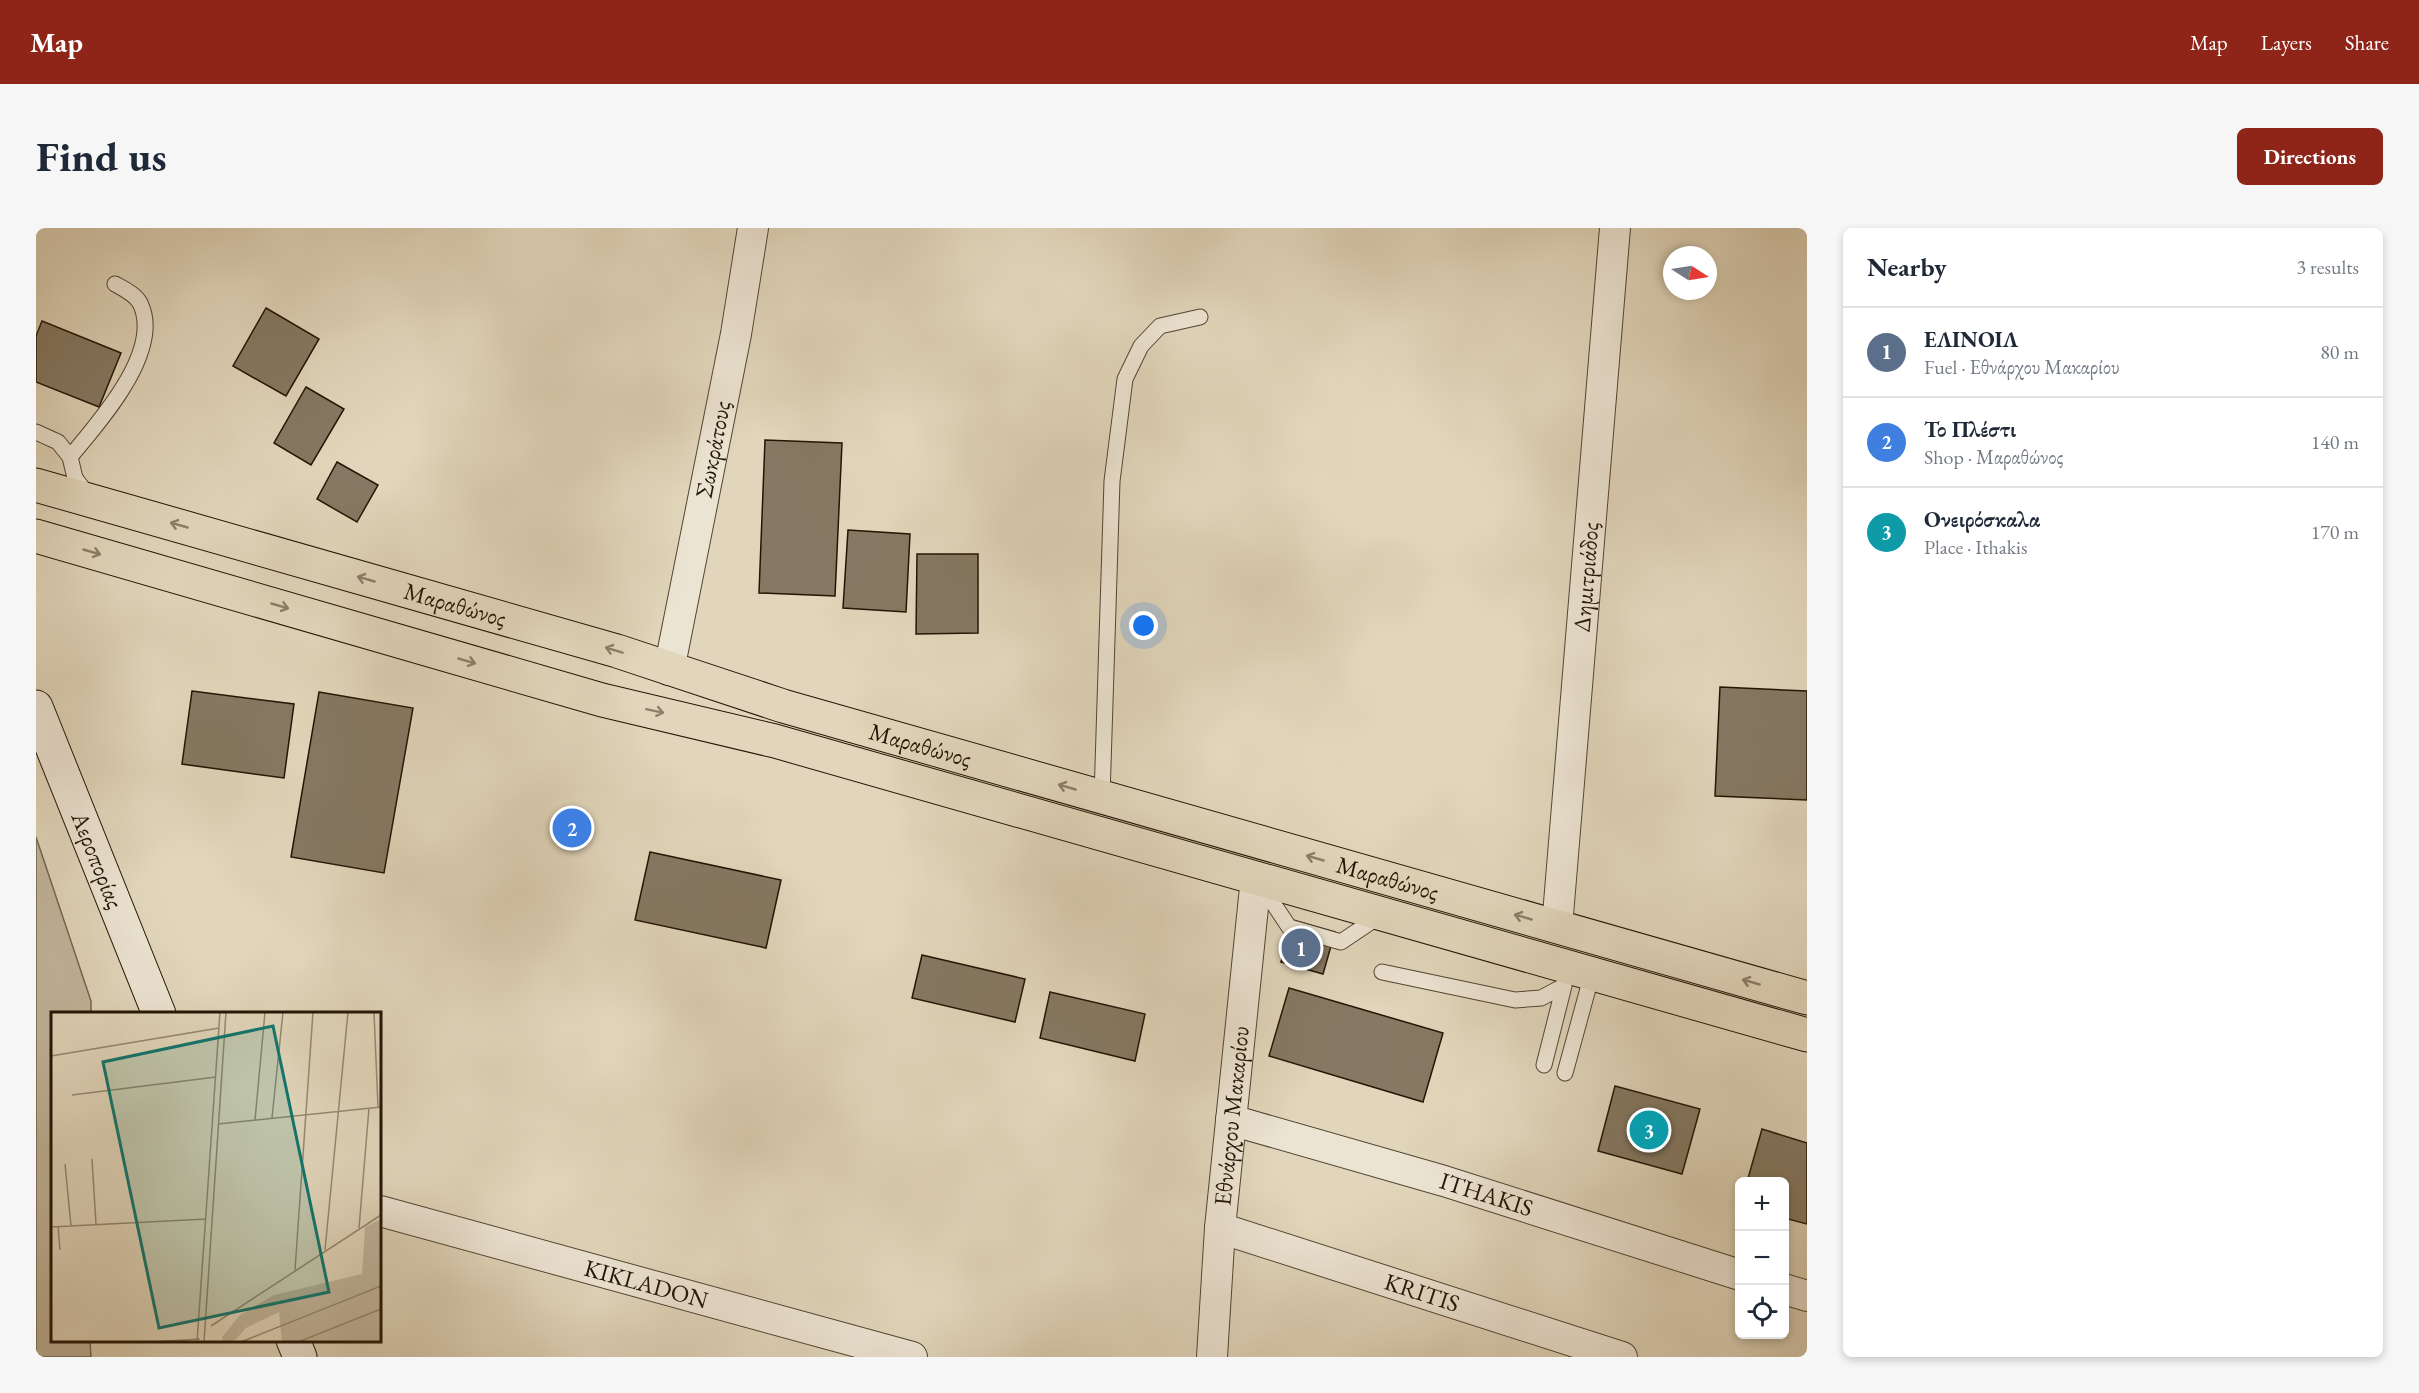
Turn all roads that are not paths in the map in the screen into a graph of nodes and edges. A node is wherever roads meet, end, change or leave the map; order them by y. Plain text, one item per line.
1 (753, 228) edge
2 (1615, 228) edge
3 (115, 284) dead end
4 (1200, 316) dead end
5 (36, 432) edge
6 (70, 457) junction
7 (36, 485) edge
8 (91, 499) junction
9 (36, 536) edge
10 (669, 670) junction
11 (36, 707) edge
12 (1102, 797) junction
13 (1256, 878) junction
14 (1557, 927) junction
15 (1382, 972) dead end
16 (1574, 975) junction
17 (1807, 998) edge
18 (158, 1012) edge
19 (1807, 1035) edge
20 (1544, 1065) dead end
21 (1565, 1073) dead end
22 (1231, 1120) junction
23 (381, 1211) edge
24 (1221, 1228) junction
25 (1735, 1273) edge
26 (1789, 1290) edge
27 (1807, 1296) edge
28 (293, 1342) edge
29 (300, 1357) edge
30 (912, 1357) edge
31 (1212, 1357) edge
32 (1622, 1357) edge

1 - 10 street, Σωκράτους
2 - 14 street, Δημιτριάδος
3 - 6 lane
4 - 12 lane
5 - 6 lane
6 - 8 lane
7 - 8 main road, Μαραθώνος
10 -> 8 main road, Μαραθώνος
9 -> 13 main road, Μαραθώνος
12 -> 10 main road, Μαραθώνος
11 - 18 street, Αεροπορίας
14 -> 12 main road, Μαραθώνος
13 - 16 main road, Μαραθώνος
13 - 22 street, Εθνάρχου Μακαρίου
17 -> 14 main road, Μαραθώνος
15 - 16 lane
16 - 19 main road, Μαραθώνος
16 - 20 lane
16 - 21 lane
22 - 24 street, Εθνάρχου Μακαρίου
22 - 25 street, ITHAKIS
23 - 30 street, KIKLADON
24 - 31 street, Εθνάρχου Μακαρίου
24 - 32 street, KRITIS
26 - 27 street
28 - 29 street

